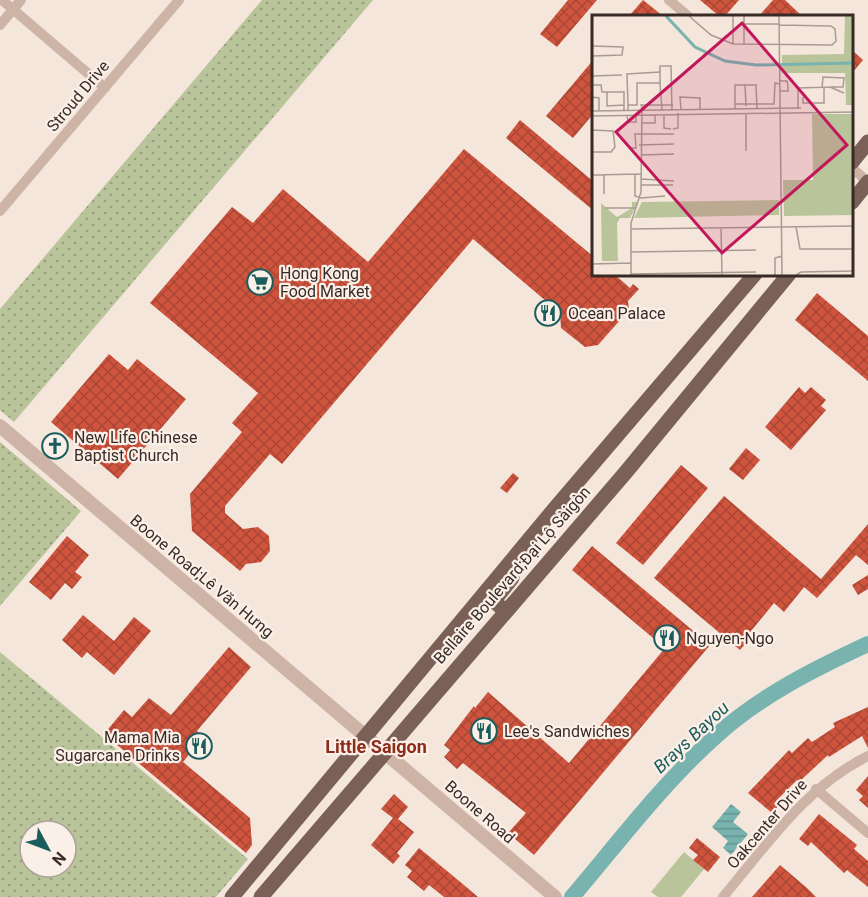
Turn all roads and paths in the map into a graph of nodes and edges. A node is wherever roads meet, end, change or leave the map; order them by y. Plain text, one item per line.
1 (2, 0) edge
2 (21, 0) edge
3 (179, 0) edge
4 (669, 0) edge
5 (13, 9) junction
6 (687, 15) edge
7 (0, 25) edge
8 (105, 88) junction
9 (868, 142) edge
10 (853, 161) edge
11 (853, 169) edge
12 (868, 182) edge
13 (853, 201) edge
14 (0, 211) edge
15 (753, 276) edge
16 (787, 276) edge
17 (0, 426) edge
18 (605, 453) junction
19 (626, 472) junction
20 (510, 564) junction
21 (505, 611) junction
22 (366, 737) junction
23 (384, 752) junction
24 (868, 756) edge
25 (816, 789) junction
26 (868, 833) edge
27 (266, 856) junction
28 (283, 871) junction
29 (232, 897) edge
30 (261, 897) edge
31 (555, 897) edge
32 (723, 897) edge

1 - 5 street
2 - 5 street
3 - 8 street, Stroud Drive
4 - 6 street
5 - 7 street
5 - 8 street
8 - 14 street, Stroud Drive
9 - 10 main road
11 - 12 street
12 - 13 main road
15 - 18 main road, Bellaire Boulevard;Đại Lộ Sàigòn
16 - 19 main road, Bellaire Boulevard;Đại Lộ Sàigòn
17 - 22 street, Boone Road;Lê Văn Hưng
18 - 19 main road
18 - 20 main road, Bellaire Boulevard;Đại Lộ Sàigòn
19 - 21 main road, Bellaire Boulevard;Đại Lộ Sàigòn
20 - 21 main road
20 - 22 main road, Bellaire Boulevard;Đại Lộ Sàigòn
21 - 23 main road, Bellaire Boulevard;Đại Lộ Sàigòn
22 - 23 street, Boone Road;Lê Văn Hưng
22 - 27 main road, Bellaire Boulevard;Đại Lộ Sàigòn
23 - 28 main road, Bellaire Boulevard;Đại Lộ Sàigòn
23 - 31 street, Boone Road
24 - 25 street, Oakcenter Drive
25 - 26 street
25 - 32 street, Oakcenter Drive
27 - 28 main road
27 - 29 main road, Bellaire Boulevard;Đại Lộ Sàigòn
28 - 30 main road, Bellaire Boulevard;Đại Lộ Sàigòn

